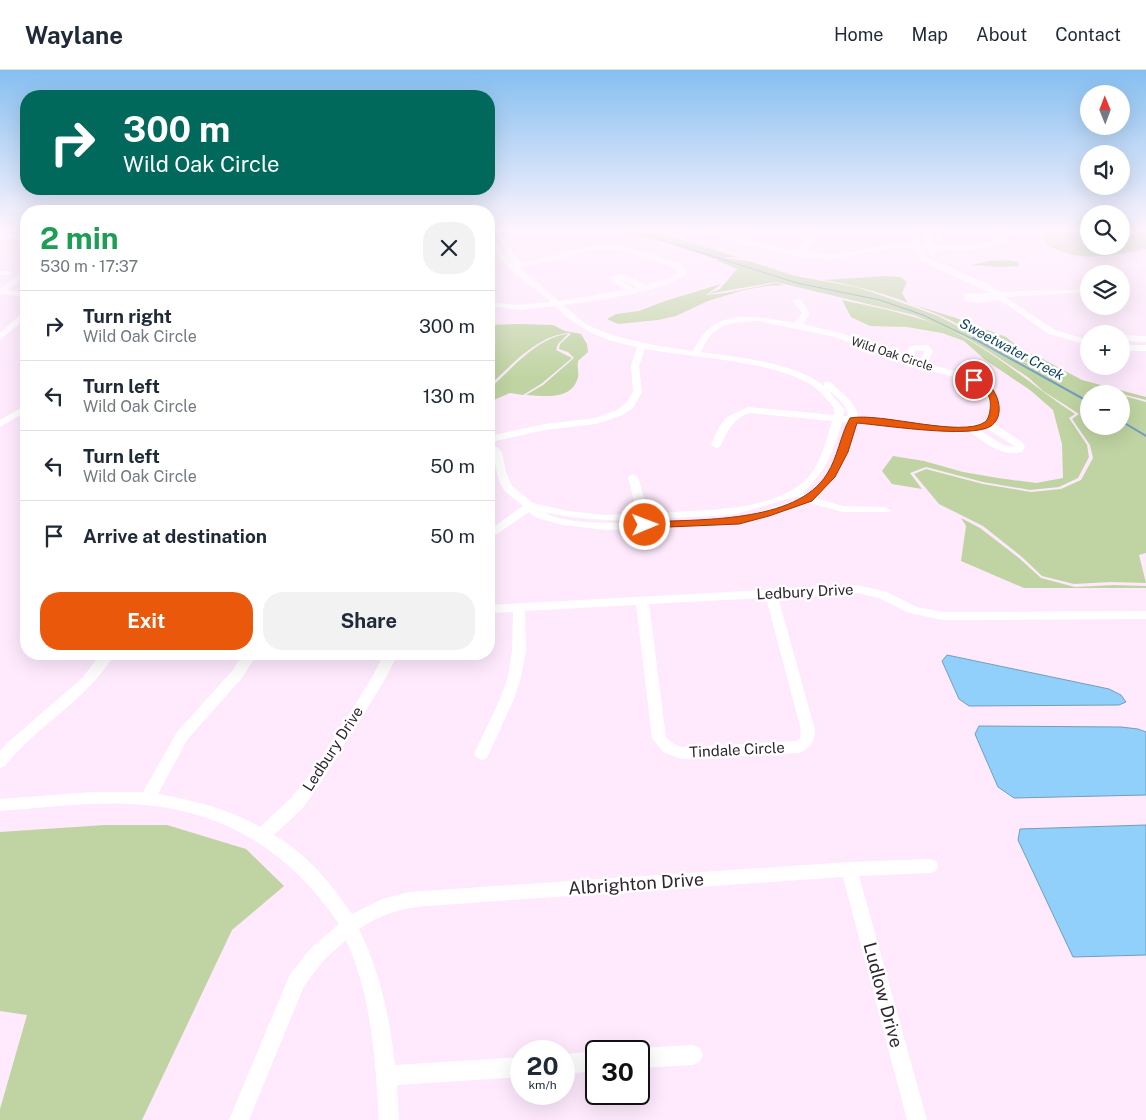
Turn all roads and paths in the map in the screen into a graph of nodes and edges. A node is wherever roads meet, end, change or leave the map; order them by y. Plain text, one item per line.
1 (16, 281) edge
2 (531, 281) edge
3 (542, 281) edge
4 (618, 281) edge
5 (633, 281) edge
6 (667, 281) edge
7 (976, 281) edge
8 (991, 281) edge
9 (644, 287) junction
10 (20, 288) edge
11 (1080, 288) edge
12 (631, 290) junction
13 (0, 292) edge
14 (12, 293) junction
15 (20, 294) edge
16 (1002, 296) junction
17 (1014, 296) junction
18 (0, 300) edge
19 (797, 301) dead end
20 (495, 304) edge
21 (559, 304) junction
22 (20, 319) edge
23 (798, 326) junction
24 (1080, 333) edge
25 (0, 337) edge
26 (1132, 339) joint
27 (1146, 339) edge
28 (1080, 341) edge
29 (643, 344) junction
30 (1130, 349) edge
31 (1144, 350) edge
32 (697, 352) junction
33 (906, 361) junction
34 (922, 365) junction
35 (780, 367) junction
36 (20, 412) edge
37 (838, 418) junction
38 (853, 420) junction
39 (0, 424) edge
40 (987, 424) junction
41 (972, 429) junction
42 (495, 438) edge
43 (716, 445) dead end
44 (495, 450) edge
45 (634, 476) dead end
46 (796, 493) junction
47 (809, 499) junction
48 (530, 506) junction
49 (884, 510) dead end
50 (644, 520) junction
51 (495, 531) edge
52 (771, 594) junction
53 (642, 600) junction
54 (519, 607) junction
55 (495, 608) edge
56 (1146, 615) edge
57 (104, 660) edge
58 (247, 660) edge
59 (388, 660) edge
60 (482, 754) dead end
61 (0, 762) edge
62 (148, 799) junction
63 (0, 805) edge
64 (264, 836) junction
65 (930, 866) dead end
66 (849, 869) junction
67 (349, 926) junction
68 (693, 1055) dead end
69 (650, 1057) edge
70 (510, 1068) edge
71 (386, 1076) junction
72 (239, 1120) edge
73 (389, 1120) edge
74 (917, 1120) edge

1 - 13 street
2 - 21 street
3 - 21 street
4 - 12 street
5 - 9 street
6 - 9 street
7 - 16 street
8 - 17 street
9 - 12 street
10 - 14 street
11 - 17 street
12 - 21 street
13 - 14 street
14 - 15 street
14 - 18 street
16 - 17 street
16 - 28 street
17 - 24 street
19 - 23 street
20 - 21 street
21 - 29 street
22 - 25 street
23 - 32 street, Wild Oak Circle
23 - 33 street, Wild Oak Circle
26 - 27 street
26 - 31 street
29 - 32 street
29 - 42 street
30 - 31 street
32 - 35 street
33 - 34 street, Wild Oak Circle
33 - 34 street
34 - 40 street, Wild Oak Circle
35 - 37 street
35 - 38 street
36 - 39 street
37 - 38 street
37 - 43 street
37 - 46 street
38 - 41 street
38 - 47 street
40 - 41 street
40 - 41 street
44 - 48 street
45 - 50 street
46 - 47 street
46 - 50 street
47 - 49 street
47 - 50 street
48 - 50 street
48 - 51 street
52 - 53 street, Ledbury Drive
52 - 53 street, Tindale Circle
52 - 56 street, Ledbury Drive
53 - 54 street, Ledbury Drive
54 - 55 street, Ledbury Drive
54 - 60 street
57 - 61 street
58 - 62 street
59 - 64 street, Ledbury Drive
62 - 63 street
62 - 64 street
64 - 67 street
65 - 66 street, Albrighton Drive
66 - 67 street, Albrighton Drive
66 - 74 street, Ludlow Drive
67 - 71 street
67 - 72 street, Albrighton Drive
68 - 69 street
70 - 71 street
71 - 73 street

